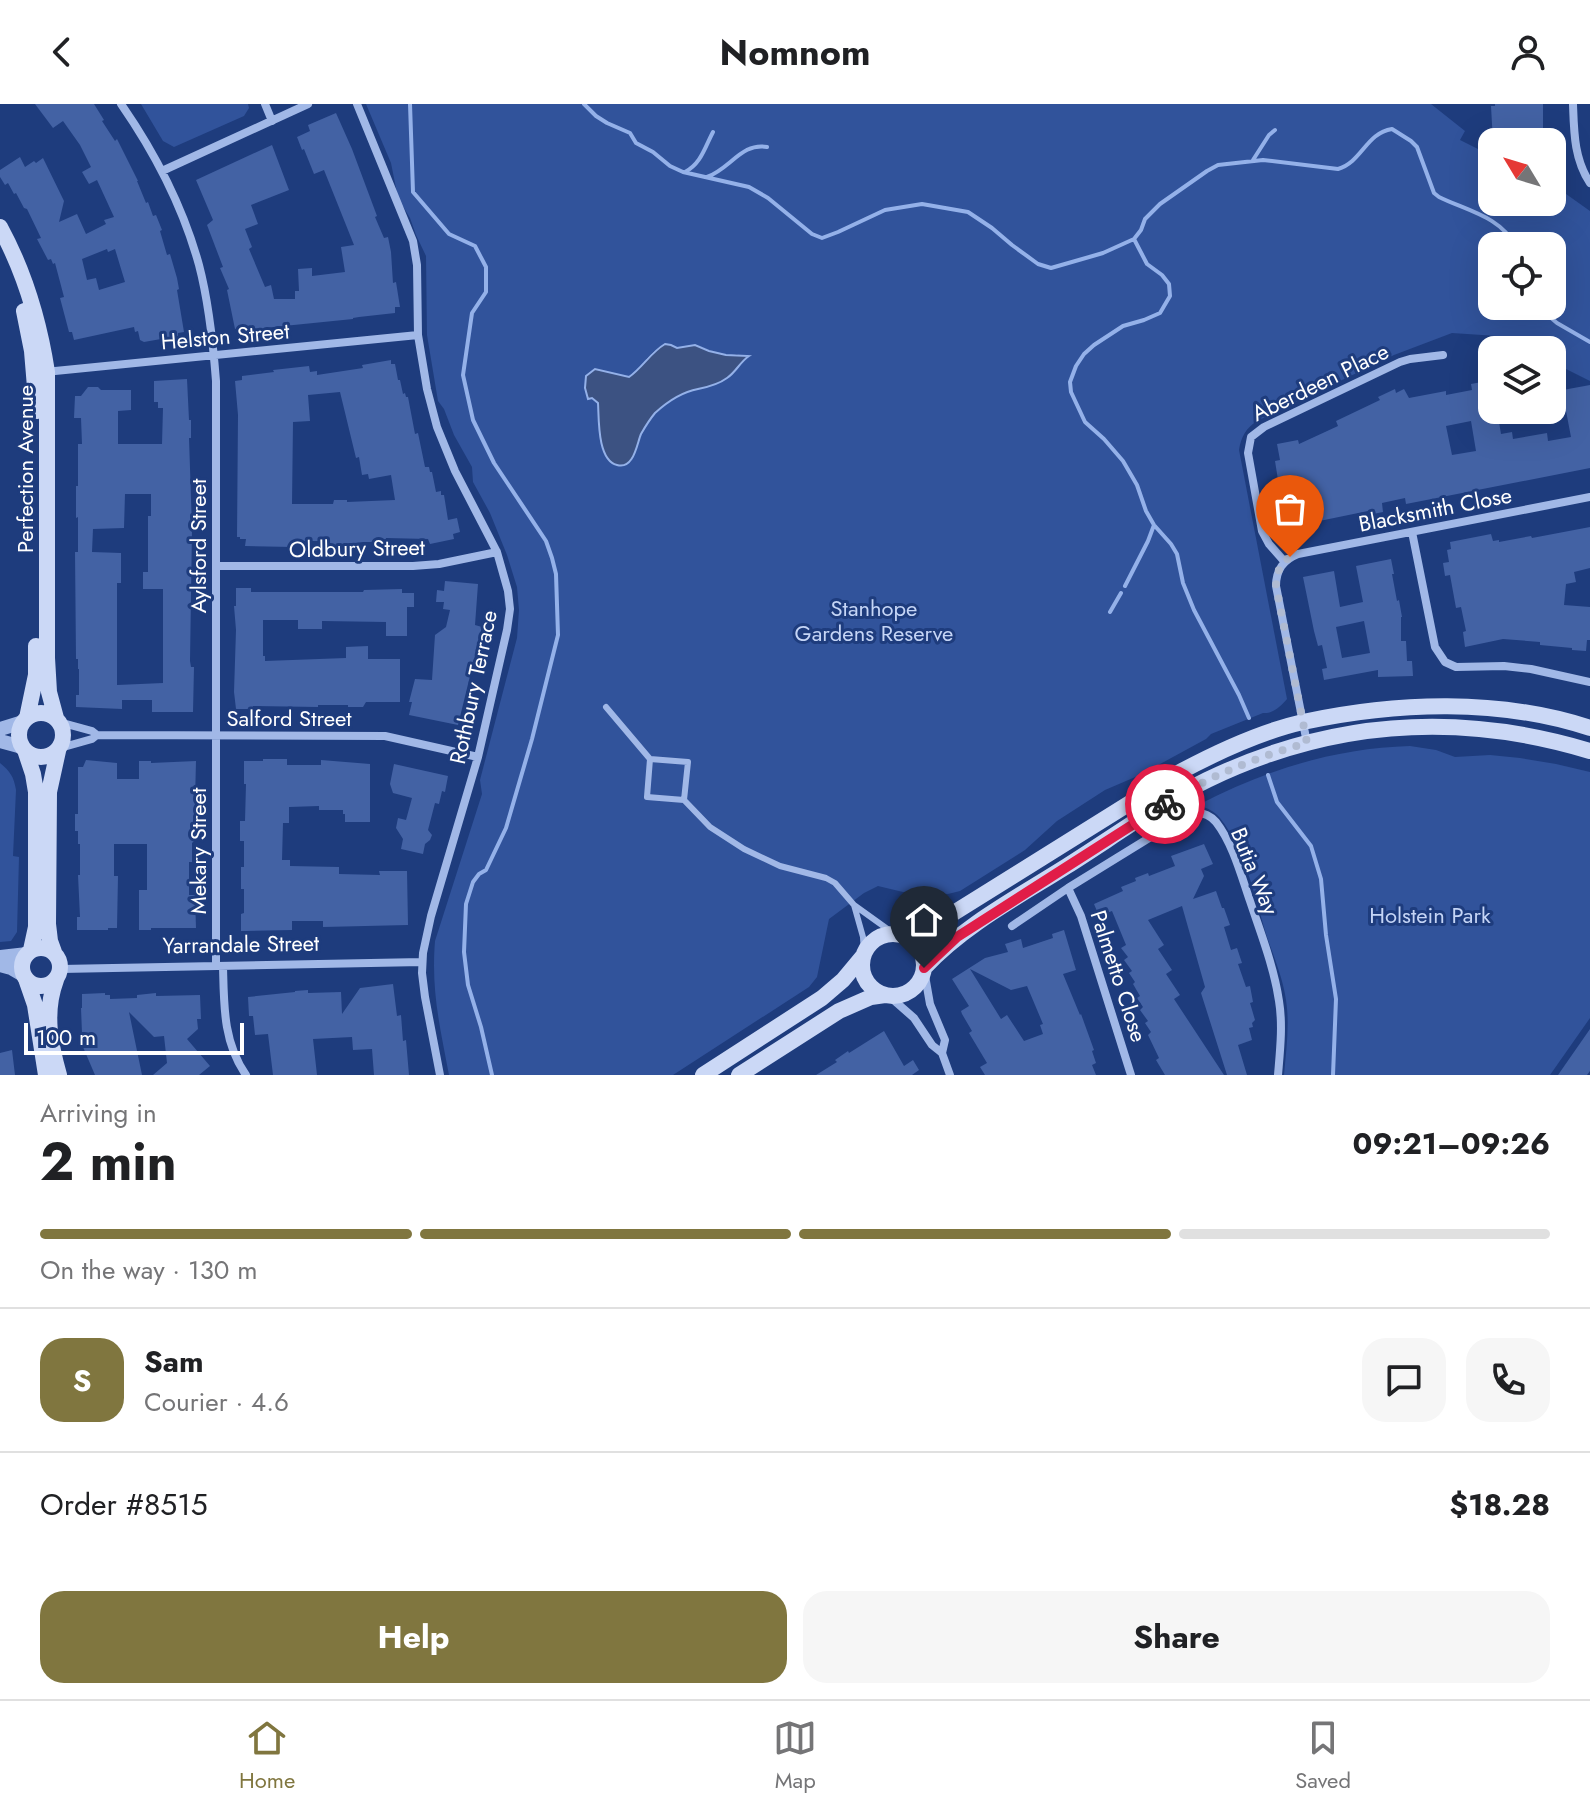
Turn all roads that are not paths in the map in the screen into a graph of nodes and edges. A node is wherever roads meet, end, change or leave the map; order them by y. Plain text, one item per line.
1 (121, 104) edge
2 (265, 104) edge
3 (308, 104) edge
4 (357, 104) edge
5 (1573, 104) edge
6 (272, 121) junction
7 (162, 171) junction
8 (1590, 183) edge
9 (0, 227) edge
10 (0, 250) edge
11 (418, 335) junction
12 (1443, 355) dead end
13 (214, 356) junction
14 (41, 372) junction
15 (1590, 497) edge
16 (1412, 532) junction
17 (497, 552) junction
18 (1284, 561) junction
19 (217, 566) junction
20 (1590, 682) edge
21 (606, 707) dead end
22 (25, 720) junction
23 (58, 720) junction
24 (1302, 722) junction
25 (1588, 727) edge
26 (0, 729) edge
27 (97, 735) junction
28 (216, 736) junction
29 (0, 741) edge
30 (1307, 743) junction
31 (24, 749) junction
32 (59, 749) junction
33 (1590, 751) edge
34 (478, 757) junction
35 (650, 759) junction
36 (684, 800) junction
37 (1068, 888) junction
38 (854, 905) junction
39 (1012, 926) dead end
40 (894, 934) junction
41 (29, 952) junction
42 (54, 952) junction
43 (863, 954) junction
44 (0, 957) edge
45 (422, 962) junction
46 (0, 965) edge
47 (220, 966) junction
48 (924, 969) junction
49 (58, 974) junction
50 (24, 977) junction
51 (887, 996) junction
52 (942, 1053) junction
53 (46, 1075) edge
54 (59, 1075) edge
55 (246, 1075) edge
56 (440, 1075) edge
57 (703, 1075) edge
58 (739, 1075) edge
59 (950, 1075) edge
60 (1131, 1075) edge
61 (1278, 1075) edge

1 - 7 street, Aylsford Street
2 - 6 street
3 - 6 street
4 - 11 street, Rothbury Terrace
5 - 8 street
6 - 7 street
7 - 13 street, Aylsford Street
9 - 14 main road, Perfection Avenue
10 - 14 main road, Perfection Avenue
11 - 13 street, Helston Street
11 - 17 street, Rothbury Terrace
12 - 18 street, Aberdeen Place
13 - 14 street, Helston Street
13 - 19 street, Aylsford Street
14 - 22 main road, Perfection Avenue
14 - 23 main road, Perfection Avenue
15 - 16 street, Blacksmith Close
16 - 18 street, Blacksmith Close
16 - 20 street
17 - 19 street, Oldbury Street
17 - 34 street, Rothbury Terrace
18 - 24 street
19 - 28 street, Aylsford Street
21 - 35 lane
22 - 23 main road
22 - 26 street
22 - 31 main road
23 - 27 street, Salford Street
23 - 32 main road
24 - 25 main road
24 - 30 street
24 - 40 main road
27 - 28 street, Salford Street
27 - 32 street, Salford Street
28 - 34 street, Salford Street
28 - 47 street, Mekary Street
29 - 31 street
30 - 33 main road
30 - 48 main road
31 - 32 main road
31 - 41 main road
32 - 42 main road
34 - 45 street, Rothbury Terrace
35 - 36 lane
35 - 36 lane
36 - 38 lane
37 - 39 street, Butia Way
37 - 60 street, Palmetto Close
37 - 61 street, Butia Way
38 - 40 lane
38 - 43 lane
40 - 43 main road
40 - 48 main road
41 - 42 main road
41 - 44 street
41 - 50 main road
42 - 49 main road
43 - 51 main road
43 - 57 main road
45 - 47 street, Yarrandale Street
45 - 56 street, Rothbury Terrace
46 - 50 street
47 - 49 street, Yarrandale Street
47 - 55 street, Mekary Street
48 - 51 main road
48 - 52 street
49 - 50 main road
49 - 54 main road
50 - 53 main road
51 - 52 street
51 - 58 main road
52 - 59 street

